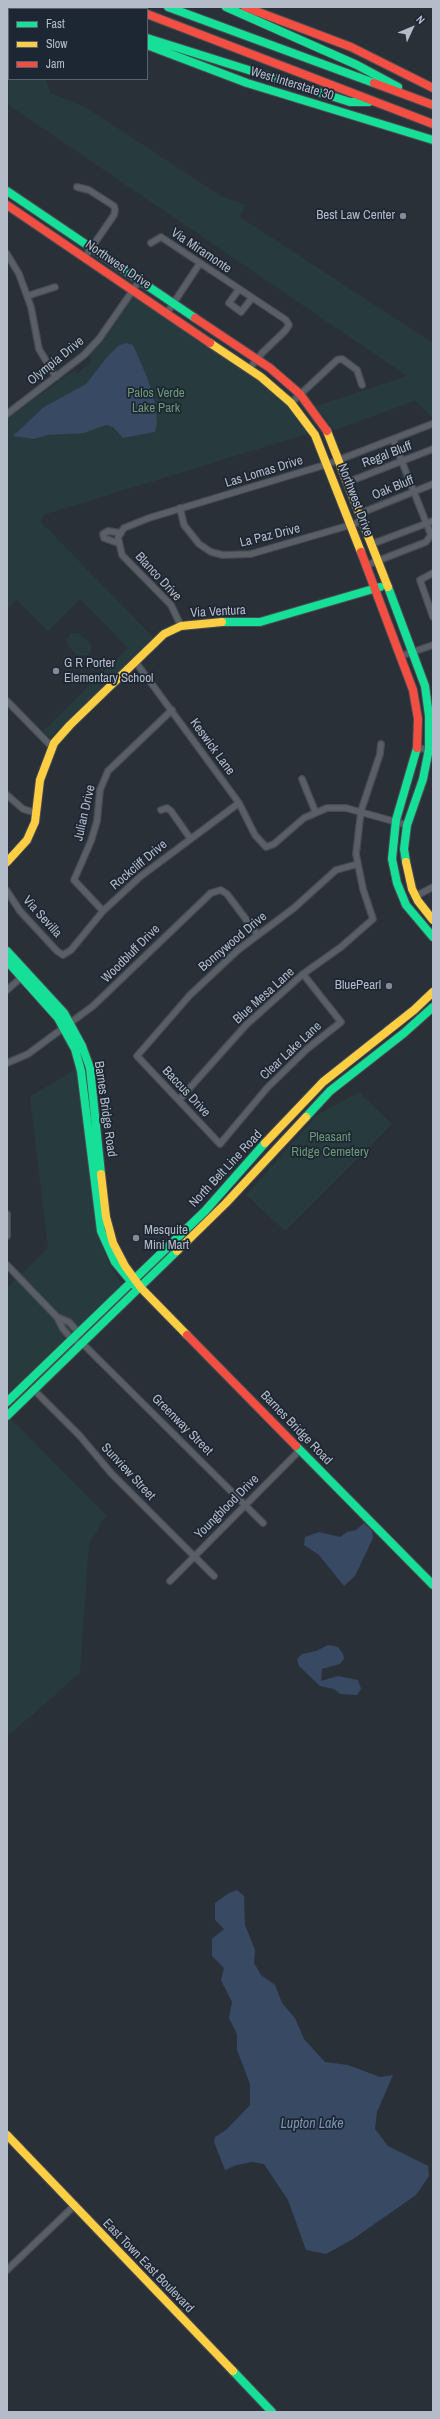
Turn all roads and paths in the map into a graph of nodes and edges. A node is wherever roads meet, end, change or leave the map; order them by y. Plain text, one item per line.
1 (168, 7) edge
2 (226, 7) edge
3 (246, 7) edge
4 (148, 14) edge
5 (148, 38) edge
6 (148, 45) edge
7 (433, 88) edge
8 (377, 103) junction
9 (433, 105) edge
10 (433, 124) edge
11 (433, 140) edge
12 (77, 187) dead end
13 (7, 191) edge
14 (7, 205) edge
15 (151, 243) dead end
16 (92, 247) junction
17 (7, 254) edge
18 (85, 257) junction
19 (200, 262) junction
20 (140, 280) junction
21 (55, 287) dead end
22 (239, 289) junction
23 (133, 290) junction
24 (27, 296) junction
25 (252, 298) junction
26 (173, 303) junction
27 (167, 313) junction
28 (257, 359) junction
29 (250, 369) junction
30 (56, 377) junction
31 (362, 385) dead end
32 (300, 394) junction
33 (291, 402) junction
34 (7, 414) edge
35 (432, 424) edge
36 (393, 439) junction
37 (433, 449) edge
38 (340, 459) junction
39 (402, 461) junction
40 (328, 464) junction
41 (348, 482) junction
42 (433, 484) edge
43 (414, 492) junction
44 (180, 508) junction
45 (361, 513) junction
46 (364, 521) junction
47 (433, 521) edge
48 (351, 524) junction
49 (426, 524) junction
50 (121, 533) junction
51 (118, 543) junction
52 (372, 544) junction
53 (378, 560) junction
54 (367, 565) junction
55 (433, 572) edge
56 (387, 584) junction
57 (375, 588) junction
58 (433, 616) edge
59 (182, 626) junction
60 (433, 645) edge
61 (412, 652) junction
62 (402, 656) junction
63 (135, 661) junction
64 (7, 701) edge
65 (172, 710) junction
66 (381, 744) dead end
67 (52, 747) junction
68 (416, 748) junction
69 (431, 750) edge
70 (302, 779) dead end
71 (7, 796) edge
72 (239, 803) junction
73 (160, 810) dead end
74 (315, 811) junction
75 (362, 811) junction
76 (36, 813) junction
77 (396, 820) junction
78 (407, 825) junction
79 (190, 838) junction
80 (7, 862) edge
81 (358, 864) junction
82 (433, 887) edge
83 (7, 891) edge
84 (416, 896) junction
85 (102, 911) junction
86 (433, 920) edge
87 (257, 934) junction
88 (433, 937) edge
89 (7, 951) edge
90 (63, 955) joint
91 (7, 962) edge
92 (303, 974) junction
93 (24, 975) junction
94 (7, 990) edge
95 (433, 992) edge
96 (433, 1007) edge
97 (67, 1025) junction
98 (137, 1056) joint
99 (7, 1063) edge
100 (323, 1082) junction
101 (330, 1091) junction
102 (179, 1100) junction
103 (220, 1144) joint
104 (215, 1200) junction
105 (222, 1207) junction
106 (7, 1214) edge
107 (7, 1236) edge
108 (7, 1265) edge
109 (134, 1281) junction
110 (141, 1288) junction
111 (57, 1316) junction
112 (80, 1333) junction
113 (73, 1340) junction
114 (83, 1344) junction
115 (28, 1382) junction
116 (34, 1390) junction
117 (7, 1402) edge
118 (7, 1416) edge
119 (300, 1450) junction
120 (245, 1505) junction
121 (263, 1523) dead end
122 (194, 1556) junction
123 (214, 1576) dead end
124 (170, 1581) dead end
125 (433, 1585) edge
126 (7, 2135) edge
127 (74, 2206) junction
128 (7, 2270) edge
129 (272, 2412) edge

1 - 9 main road
2 - 9 main road
3 - 7 main road
4 - 8 main road
5 - 8 main road
6 - 11 main road, West Interstate 30
8 - 10 main road
12 - 16 street
13 - 16 main road, Northwest Drive
14 - 18 main road, Northwest Drive
15 - 19 street, Via Miramonte
16 - 18 street
16 - 20 main road, Northwest Drive
17 - 24 street
18 - 23 main road, Northwest Drive
19 - 22 street, Via Miramonte
19 - 26 street
20 - 23 street, Olympia Drive
20 - 26 main road, Northwest Drive
21 - 24 street
22 - 25 street, Via Miramonte
22 - 25 street, Via Miramonte
23 - 27 main road, Northwest Drive
23 - 30 street, Olympia Drive
24 - 30 street
25 - 28 street, Via Miramonte
26 - 27 street
26 - 28 main road, Northwest Drive
27 - 29 main road, Northwest Drive
28 - 29 street, Via Miramonte
28 - 32 main road, Northwest Drive
29 - 33 main road, Northwest Drive
30 - 34 street, Olympia Drive
31 - 32 street
32 - 33 street
32 - 38 main road, Northwest Drive
33 - 40 main road, Northwest Drive
35 - 36 street, Las Lomas Drive
36 - 38 street, Las Lomas Drive
36 - 39 street
37 - 39 street, Regal Bluff
38 - 40 street, Las Lomas Drive
38 - 41 main road, Northwest Drive
39 - 41 street, Regal Bluff
39 - 43 street
40 - 44 street, Las Lomas Drive
40 - 48 main road, Northwest Drive
41 - 45 main road, Northwest Drive
42 - 43 street, Oak Bluff
43 - 45 street, Oak Bluff
43 - 49 street
44 - 48 street, La Paz Drive
44 - 50 street, Las Lomas Drive
45 - 46 main road, Northwest Drive
46 - 48 street, La Paz Drive
46 - 52 main road, Northwest Drive
47 - 49 street
48 - 54 main road, Northwest Drive
49 - 52 street
49 - 53 street
50 - 51 street
50 - 51 street
51 - 59 street, Blanco Drive
52 - 53 main road, Northwest Drive
53 - 54 street
53 - 56 main road, Northwest Drive
54 - 57 main road, Northwest Drive
55 - 58 street
56 - 57 main road, Via Ventura
56 - 61 main road, Northwest Drive
57 - 59 main road, Via Ventura
57 - 62 main road, Northwest Drive
59 - 63 main road, Via Ventura
60 - 61 street
61 - 62 street
61 - 69 main road, Northwest Drive
62 - 68 main road, Northwest Drive
63 - 65 street, Keswick Lane
63 - 67 main road, Via Ventura
64 - 67 street
65 - 72 street, Keswick Lane
65 - 85 street, Julian Drive
66 - 75 street
67 - 76 main road, Via Ventura
68 - 69 street
68 - 77 main road, Northwest Drive
69 - 78 main road, Northwest Drive
70 - 74 street
71 - 76 street
72 - 74 street, Keswick Lane
72 - 79 street, Rockcliff Drive
73 - 79 street
74 - 75 street
75 - 77 street
75 - 81 street
76 - 80 main road, Via Ventura
77 - 78 street
77 - 88 main road, Northwest Drive
78 - 84 main road, Northwest Drive
79 - 85 street, Rockcliff Drive
81 - 87 street, Bonnywood Drive
81 - 92 street, Blue Mesa Lane
82 - 84 street
83 - 90 street, Via Sevilla
84 - 86 main road, Northwest Drive
85 - 90 street, Rockcliff Drive
87 - 97 street, Woodbluff Drive
87 - 98 street, Bonnywood Drive
89 - 93 main road, Barnes Bridge Road
91 - 93 main road, Barnes Bridge Road
92 - 102 street, Blue Mesa Lane
92 - 103 street, Clear Lake Lane
93 - 94 street
93 - 97 main road, Barnes Bridge Road
95 - 100 main road, North Belt Line Road
96 - 101 main road, North Belt Line Road
97 - 99 street, Woodbluff Drive
97 - 109 main road, Barnes Bridge Road
98 - 102 street, Baccus Drive
100 - 101 main road
100 - 104 main road, North Belt Line Road
101 - 105 main road, North Belt Line Road
102 - 103 street, Baccus Drive
104 - 105 main road
104 - 109 main road, North Belt Line Road
105 - 110 main road, North Belt Line Road
106 - 107 street
108 - 111 street
109 - 110 main road, Barnes Bridge Road
109 - 112 main road, North Belt Line Road
110 - 114 main road, North Belt Line Road
110 - 119 main road, Barnes Bridge Road
111 - 112 street
111 - 113 street
112 - 113 main road, North Belt Line Road
112 - 114 street
113 - 114 street
113 - 115 main road, North Belt Line Road
114 - 116 main road, North Belt Line Road
114 - 120 street, Greenway Street
115 - 116 street, Sunview Street
115 - 117 main road, North Belt Line Road
116 - 118 main road, North Belt Line Road
116 - 122 street, Sunview Street
119 - 120 street, Youngblood Drive
119 - 125 main road, Barnes Bridge Road
120 - 121 street, Greenway Street
120 - 122 street, Youngblood Drive
122 - 123 street, Sunview Street
122 - 124 street, Youngblood Drive
126 - 127 main road, East Town East Boulevard
127 - 128 street
127 - 129 main road, East Town East Boulevard

